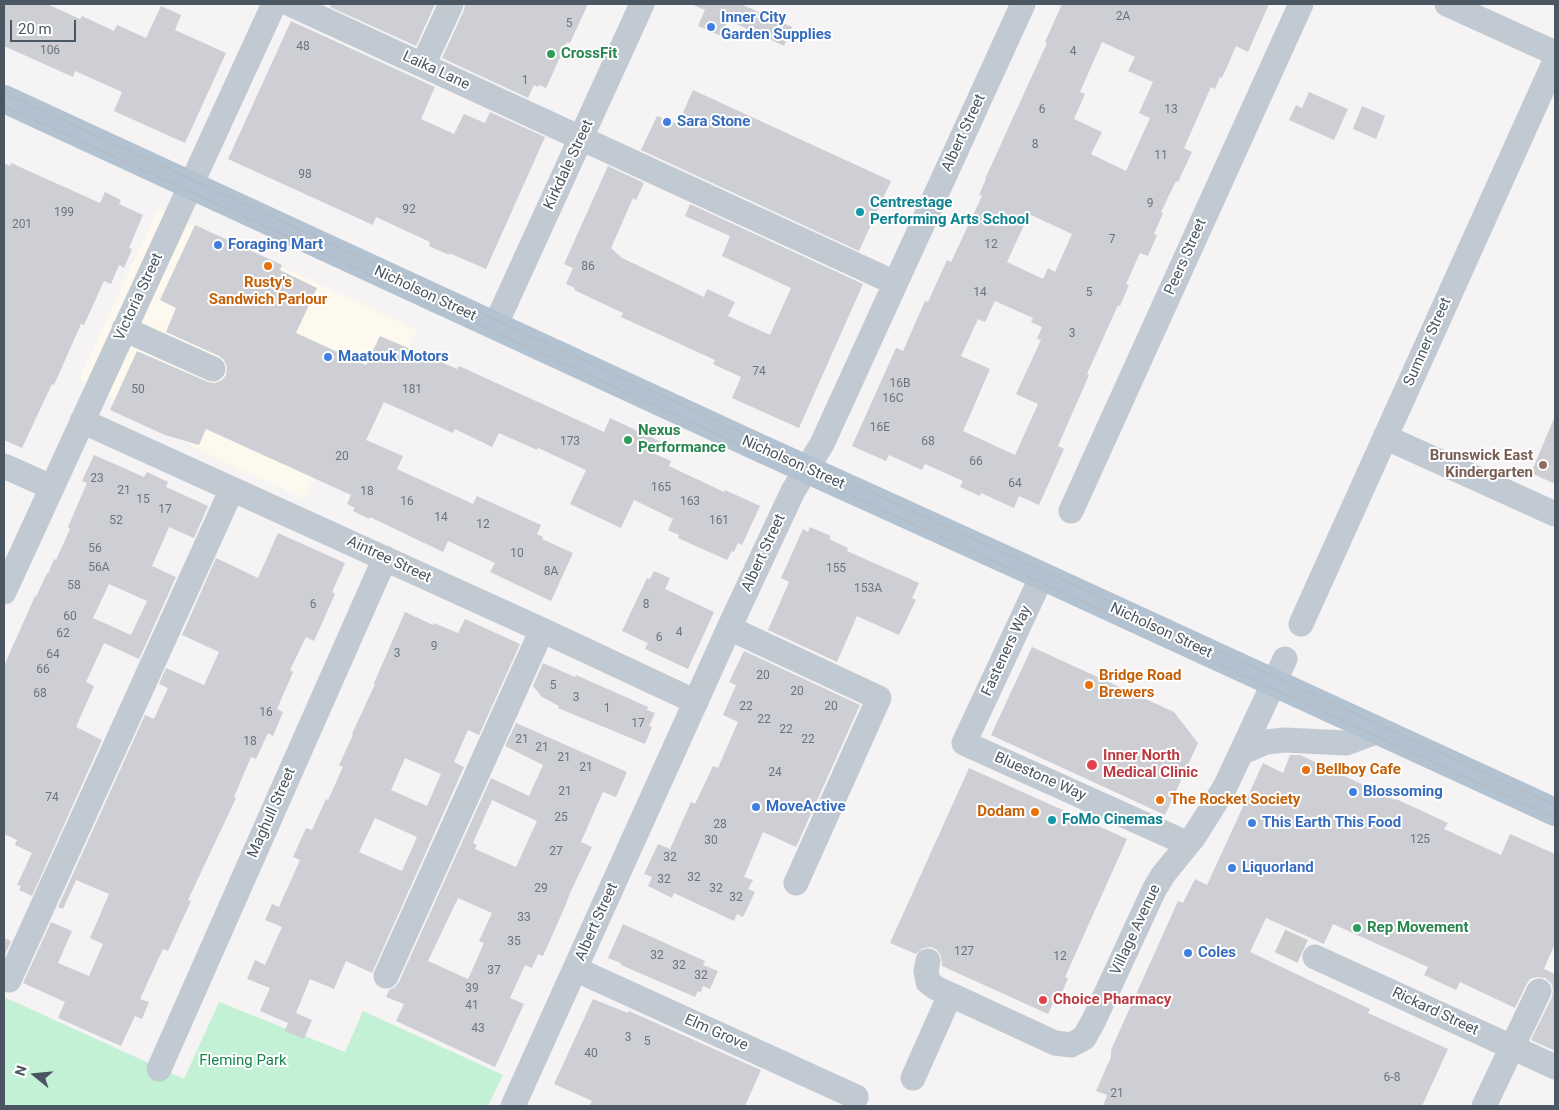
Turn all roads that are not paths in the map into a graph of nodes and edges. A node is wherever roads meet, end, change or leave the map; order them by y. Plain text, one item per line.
1 (274, 4) edge
2 (290, 4) edge
3 (451, 4) edge
4 (642, 4) edge
5 (1023, 4) edge
6 (1301, 4) edge
7 (1447, 4) edge
8 (1555, 53) edge
9 (1555, 61) edge
10 (424, 65) junction
11 (4, 99) edge
12 (581, 137) junction
13 (190, 186) junction
14 (895, 283) junction
15 (495, 326) junction
16 (124, 329) junction
17 (213, 369) dead end
18 (82, 421) junction
19 (1385, 437) junction
20 (4, 466) edge
21 (807, 469) junction
22 (51, 487) junction
23 (232, 489) junction
24 (1071, 511) dead end
25 (1555, 514) edge
26 (385, 558) junction
27 (1042, 576) junction
28 (4, 592) edge
29 (1301, 624) dead end
30 (729, 628) junction
31 (542, 630) junction
32 (1279, 671) junction
33 (696, 702) junction
34 (972, 726) joint
35 (1379, 731) junction
36 (1243, 752) junction
37 (1555, 812) edge
38 (1188, 844) junction
39 (796, 883) dead end
40 (1315, 957) tunnel mouth
41 (928, 961) dead end
42 (575, 969) junction
43 (386, 976) dead end
44 (9, 980) dead end
45 (1539, 991) dead end
46 (950, 995) junction
47 (1513, 1047) junction
48 (1555, 1067) edge
49 (159, 1068) dead end
50 (913, 1078) dead end
51 (856, 1097) dead end
52 (514, 1106) edge
53 (1484, 1106) edge

1 - 13 street, Victoria Street
2 - 10 street, Laika Lane
3 - 10 street
4 - 12 street, Kirkdale Street
5 - 14 street, Albert Street
6 - 24 street, Peers Street
7 - 8 street
9 - 19 street, Sumner Street
10 - 12 street, Laika Lane
11 - 13 main road, Nicholson Street
12 - 14 street, Laika Lane
12 - 15 street, Kirkdale Street
13 - 15 main road, Nicholson Street
13 - 16 street, Victoria Street
14 - 21 street, Albert Street
15 - 21 main road, Nicholson Street
16 - 17 street
16 - 18 street, Victoria Street
18 - 22 street, Victoria Street
18 - 23 street, Aintree Street
19 - 25 street
19 - 29 street, Sumner Street
20 - 22 street
21 - 27 main road, Nicholson Street
21 - 30 street, Albert Street
22 - 28 street, Victoria Street
23 - 26 street, Aintree Street
23 - 44 street
26 - 31 street, Aintree Street
26 - 49 street, Maghull Street
27 - 32 main road, Nicholson Street
27 - 34 street, Fasteners Way
30 - 33 street, Albert Street
30 - 39 street
31 - 33 street, Aintree Street
31 - 43 street
32 - 35 main road, Nicholson Street
32 - 36 street, Village Avenue
33 - 42 street, Albert Street
34 - 38 street, Bluestone Way
35 - 36 street
35 - 37 main road, Nicholson Street
36 - 38 street, Village Avenue
38 - 46 street, Village Avenue
40 - 47 street, Rickard Street
41 - 46 street, Village Avenue
42 - 51 street, Elm Grove
42 - 52 street, Albert Street
45 - 47 street
46 - 50 street
47 - 48 street, Rickard Street
47 - 53 street

